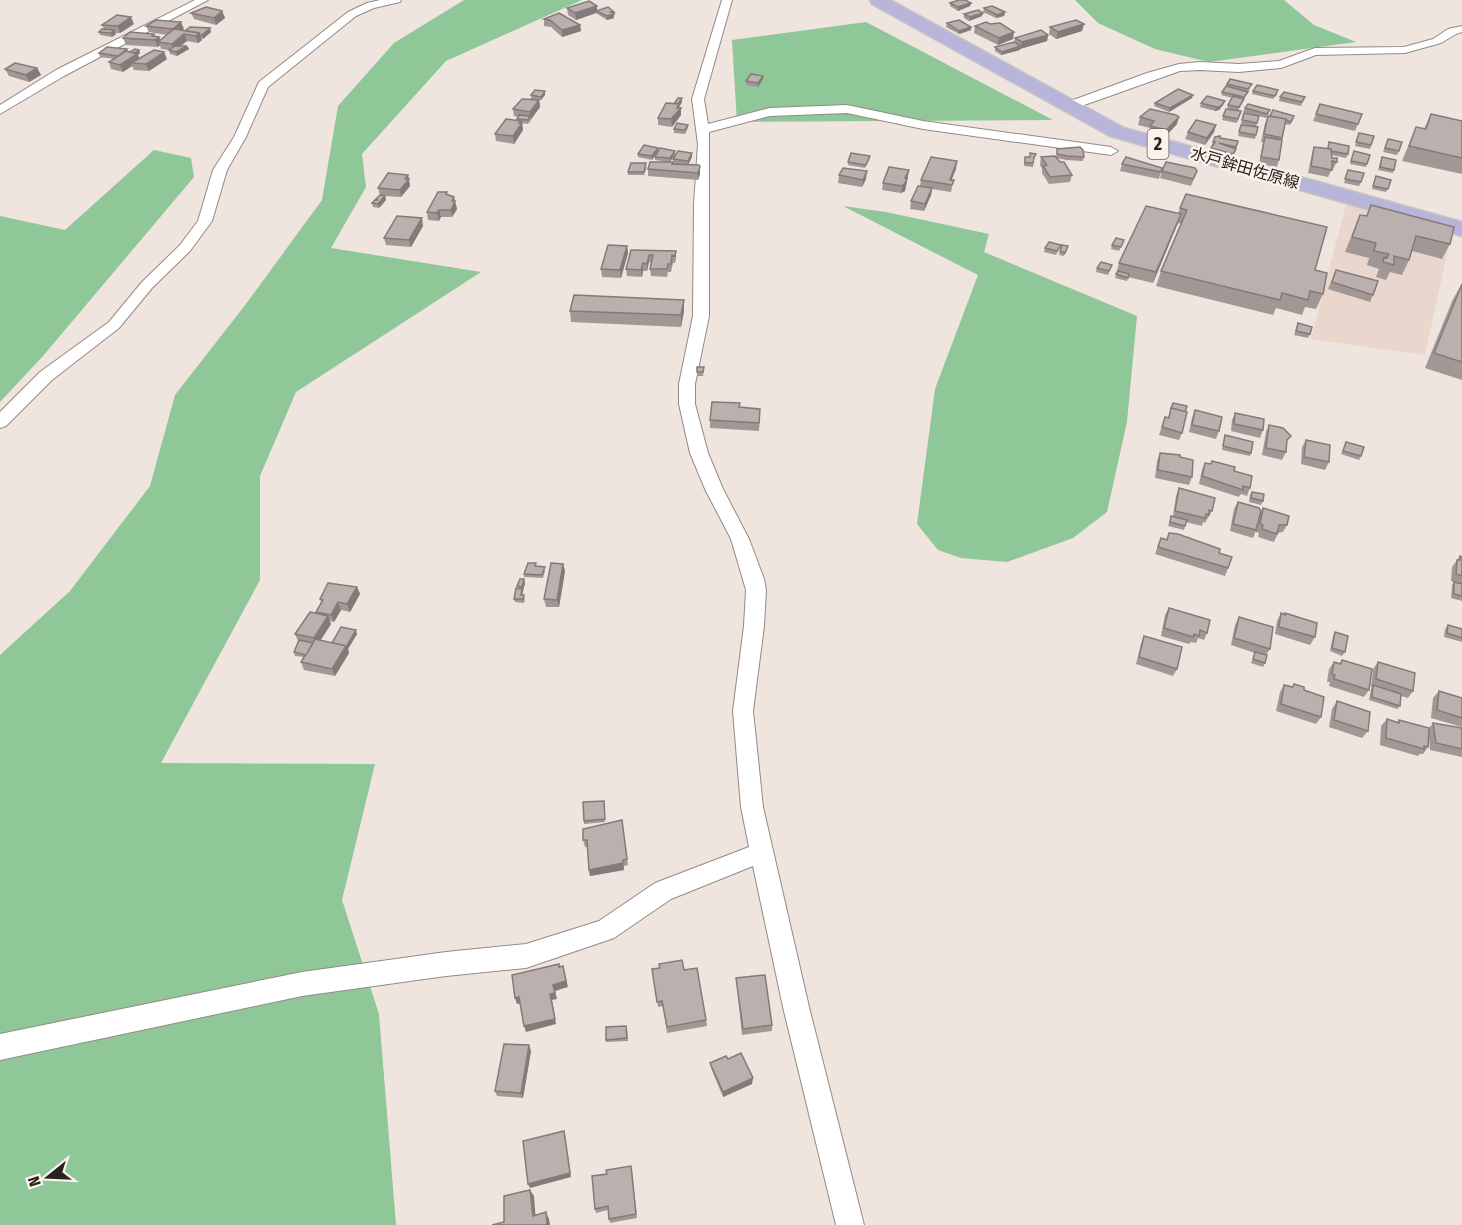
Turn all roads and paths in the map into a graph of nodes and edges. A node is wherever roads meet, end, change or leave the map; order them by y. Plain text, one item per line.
1 (203, 0) edge
2 (396, 0) edge
3 (727, 0) edge
4 (878, 0) edge
5 (1462, 29) edge
6 (1069, 106) junction
7 (0, 110) edge
8 (704, 129) junction
9 (1112, 151) dead end
10 (1462, 229) edge
11 (0, 422) edge
12 (760, 853) junction
13 (0, 1047) edge
14 (850, 1225) edge

1 - 7 street
2 - 11 street
3 - 8 street
4 - 6 main road, 水戸鉾田佐原線 / 2
5 - 6 street
6 - 10 main road, 水戸鉾田佐原線 / 2
8 - 9 street
8 - 12 street
12 - 13 street
12 - 14 street

